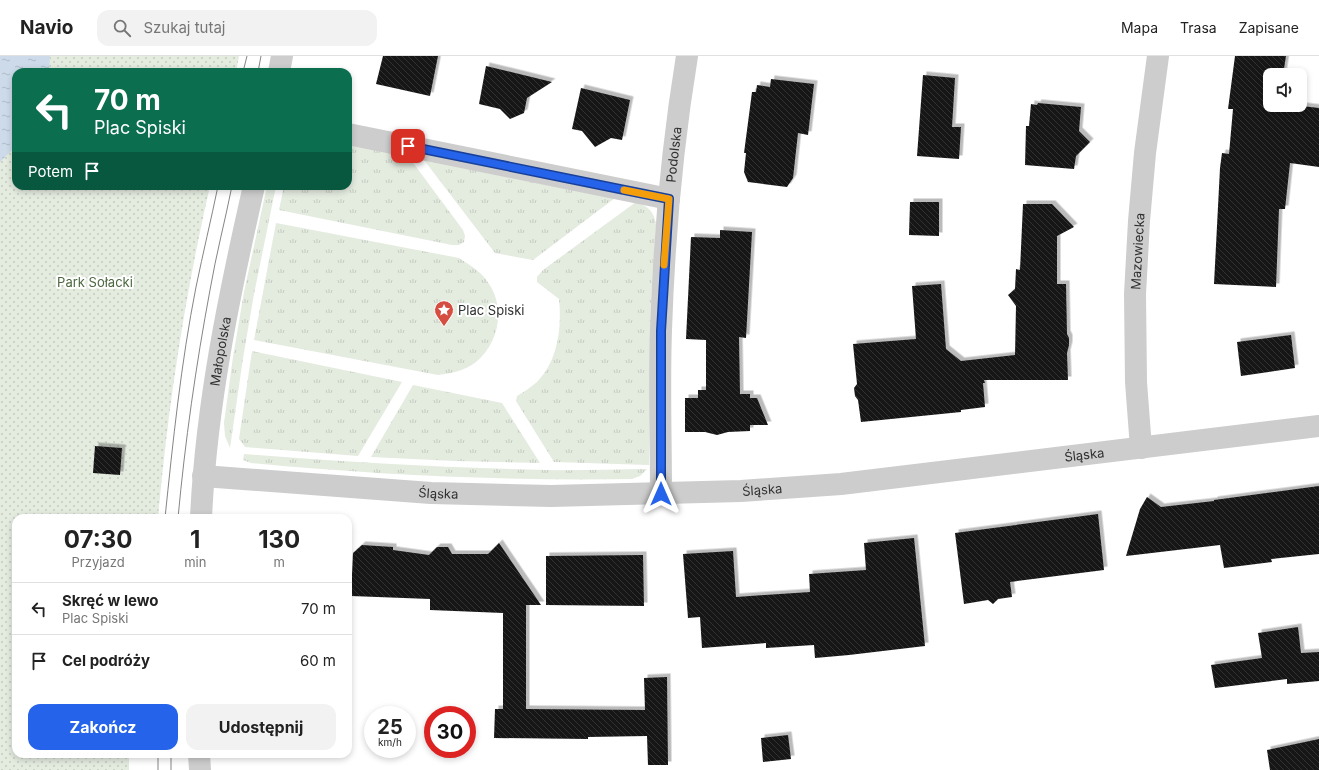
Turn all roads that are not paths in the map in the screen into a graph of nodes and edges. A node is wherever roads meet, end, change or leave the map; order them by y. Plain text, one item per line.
1 (282, 56) edge
2 (686, 56) edge
3 (1158, 56) edge
4 (280, 68) edge
5 (352, 135) edge
6 (253, 190) edge
7 (669, 199) junction
8 (1319, 426) edge
9 (1141, 448) junction
10 (203, 476) junction
11 (661, 494) junction
12 (201, 514) edge
13 (199, 758) edge
14 (200, 770) edge

1 - 4 street
2 - 7 street, Podolska
3 - 9 street, Mazowiecka
5 - 7 street
6 - 10 street, Małopolska
7 - 11 street, Podolska
8 - 9 street, Śląska
9 - 11 street, Śląska
10 - 11 street, Śląska
10 - 12 street, Małopolska
13 - 14 street

